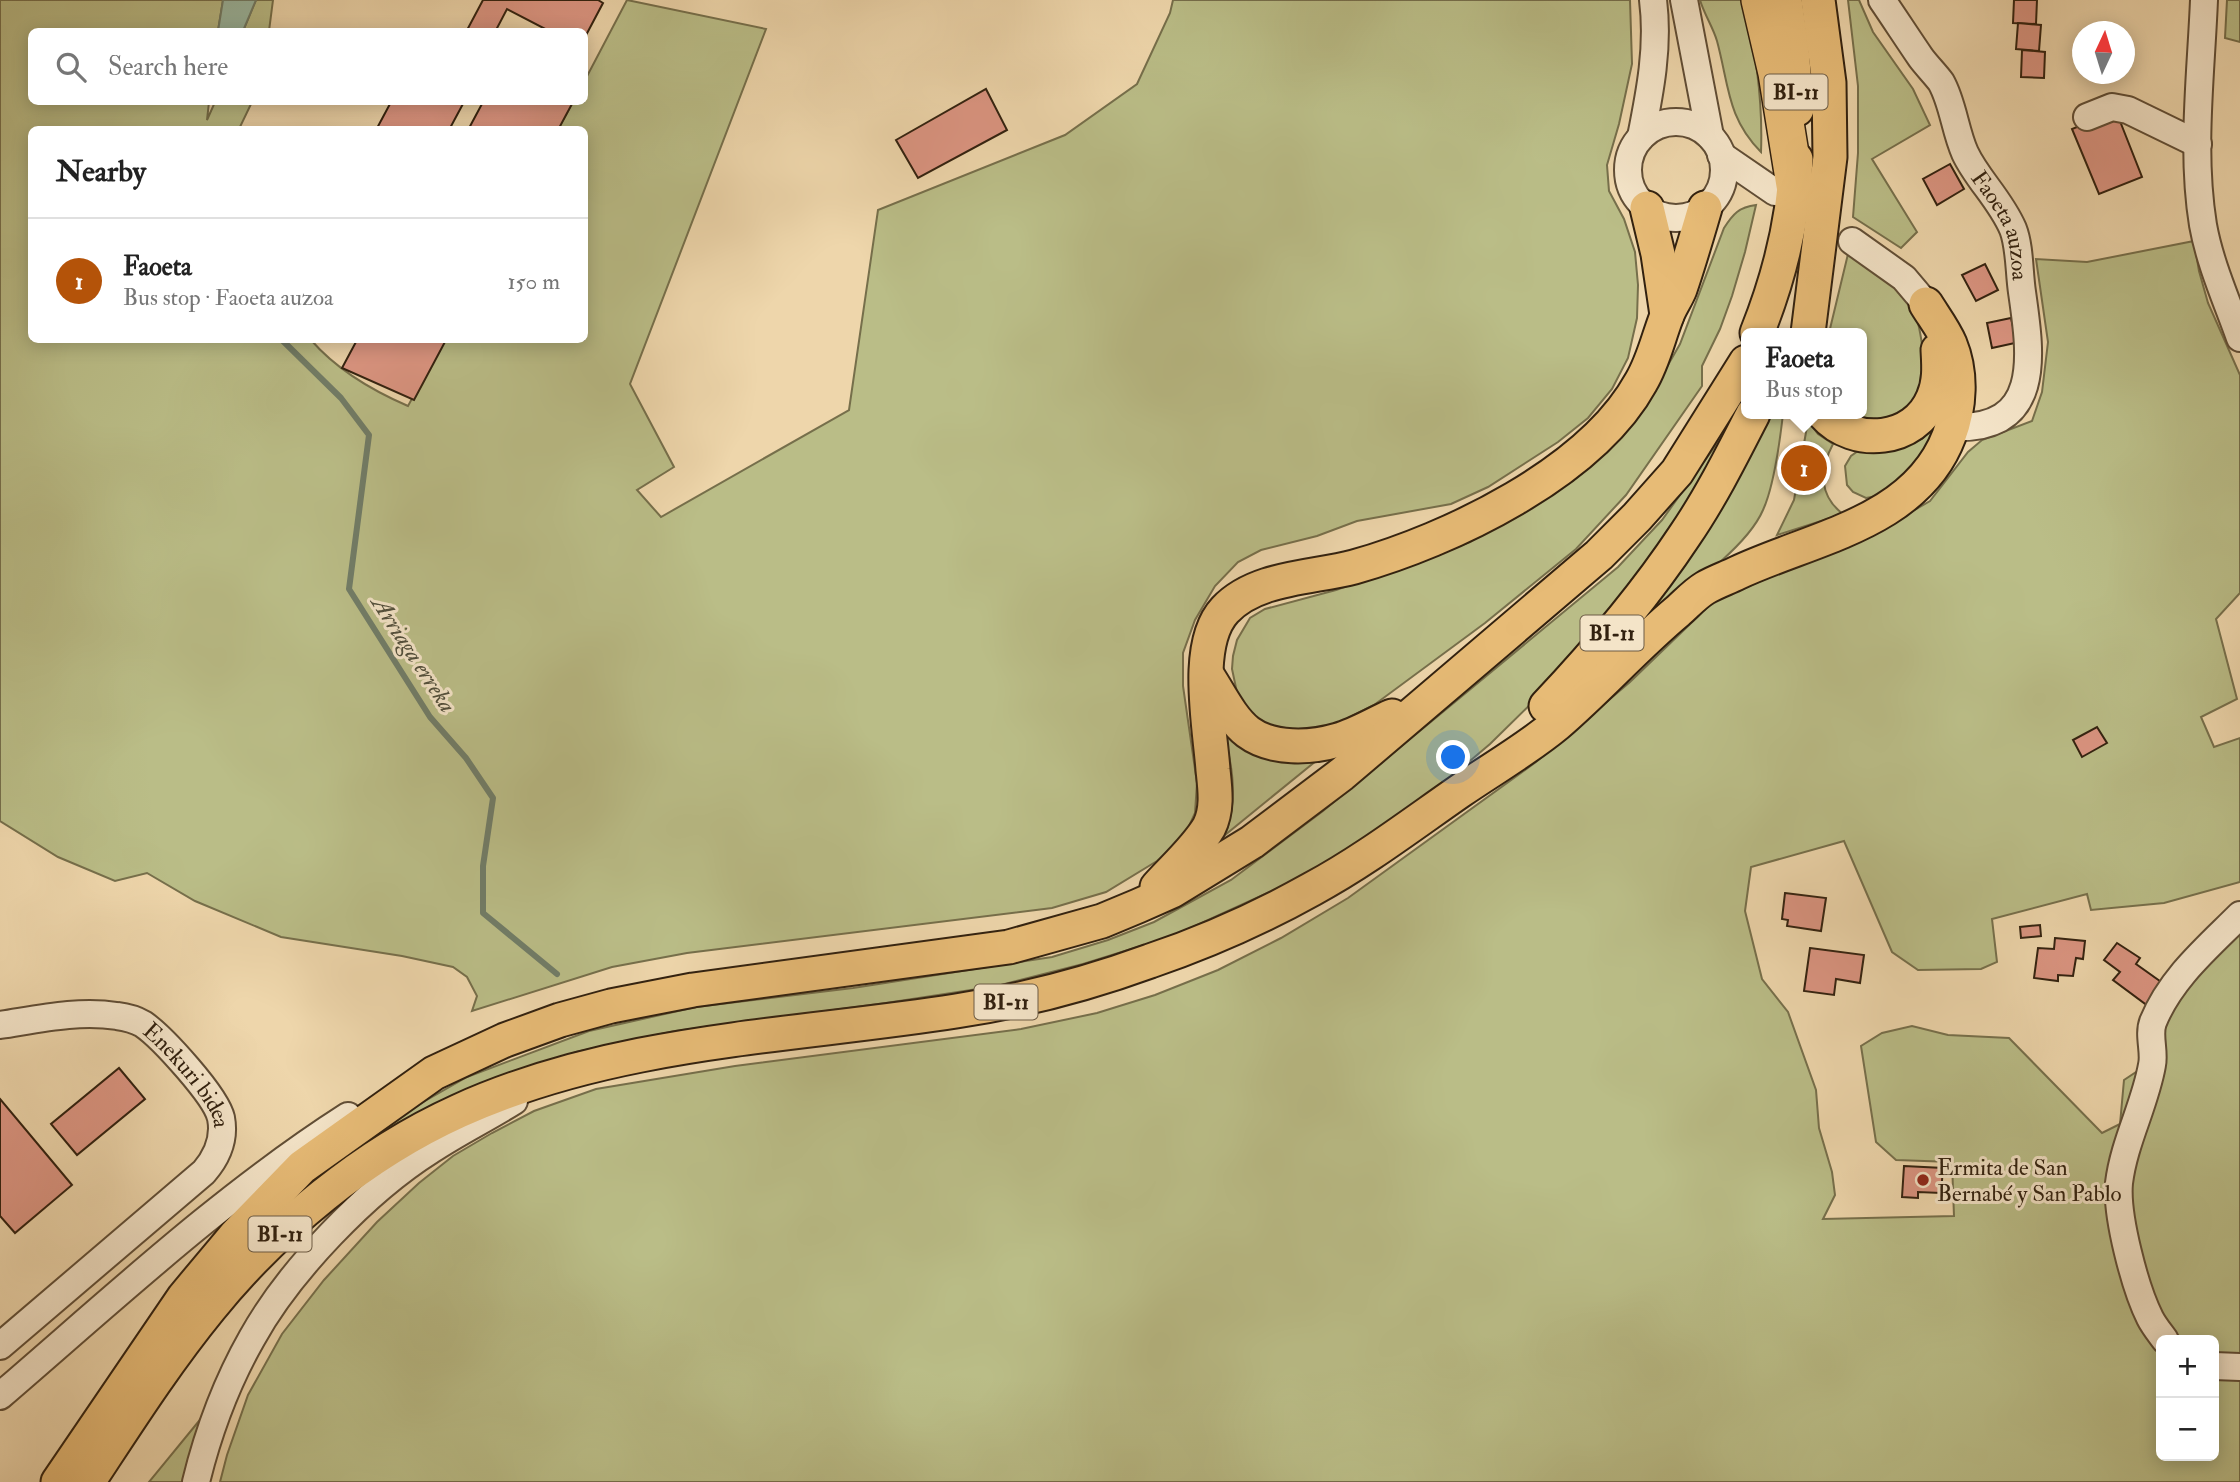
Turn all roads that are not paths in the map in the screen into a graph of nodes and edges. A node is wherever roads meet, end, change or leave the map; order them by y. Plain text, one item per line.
1 (1653, 0) edge
2 (1684, 0) edge
3 (1760, 0) edge
4 (1785, 0) edge
5 (1818, 0) edge
6 (1882, 0) edge
7 (2204, 0) edge
8 (2087, 117) dead end
9 (1641, 137) junction
10 (2198, 144) junction
11 (1715, 145) junction
12 (1795, 185) junction
13 (1713, 198) junction
14 (1647, 208) junction
15 (1852, 241) dead end
16 (1817, 247) junction
17 (1926, 304) junction
18 (1667, 315) junction
19 (1760, 328) edge
20 (1790, 328) edge
21 (1809, 328) edge
22 (2240, 338) edge
23 (1741, 370) edge
24 (1750, 419) edge
25 (1830, 419) edge
26 (1952, 427) junction
27 (1207, 674) junction
28 (1426, 700) junction
29 (1425, 816) junction
30 (1138, 906) junction
31 (2240, 915) edge
32 (0, 1025) edge
33 (434, 1073) junction
34 (550, 1078) junction
35 (2162, 1335) edge
36 (0, 1346) edge
37 (2219, 1366) edge
38 (2240, 1367) edge
39 (0, 1396) edge
40 (58, 1482) edge
41 (88, 1482) edge
42 (196, 1482) edge

1 - 9 street
2 - 11 street
3 - 12 highway
4 - 12 main road, BI-11
5 - 16 main road, BI-11
6 - 26 street, Faoeta auzoa
7 - 10 street
8 - 10 street
9 - 11 street
9 - 14 street
10 - 22 street
11 - 13 street
11 - 13 street
12 - 19 main road, BI-11
13 - 14 street
13 - 18 main road
14 - 18 main road
15 - 17 street
16 - 20 main road, BI-11
16 - 21 main road
17 - 25 main road
17 - 26 main road
18 - 27 main road
23 - 28 main road, BI-11
24 - 29 main road, BI-11
26 - 29 main road
27 - 28 main road
27 - 30 main road
28 - 30 main road, BI-11
29 - 34 main road, BI-11
30 - 33 main road, BI-11
31 - 35 street
32 - 36 street, Enekuri bidea
33 - 39 street
33 - 40 main road, BI-11
34 - 41 main road, BI-11
34 - 42 street
37 - 38 street

